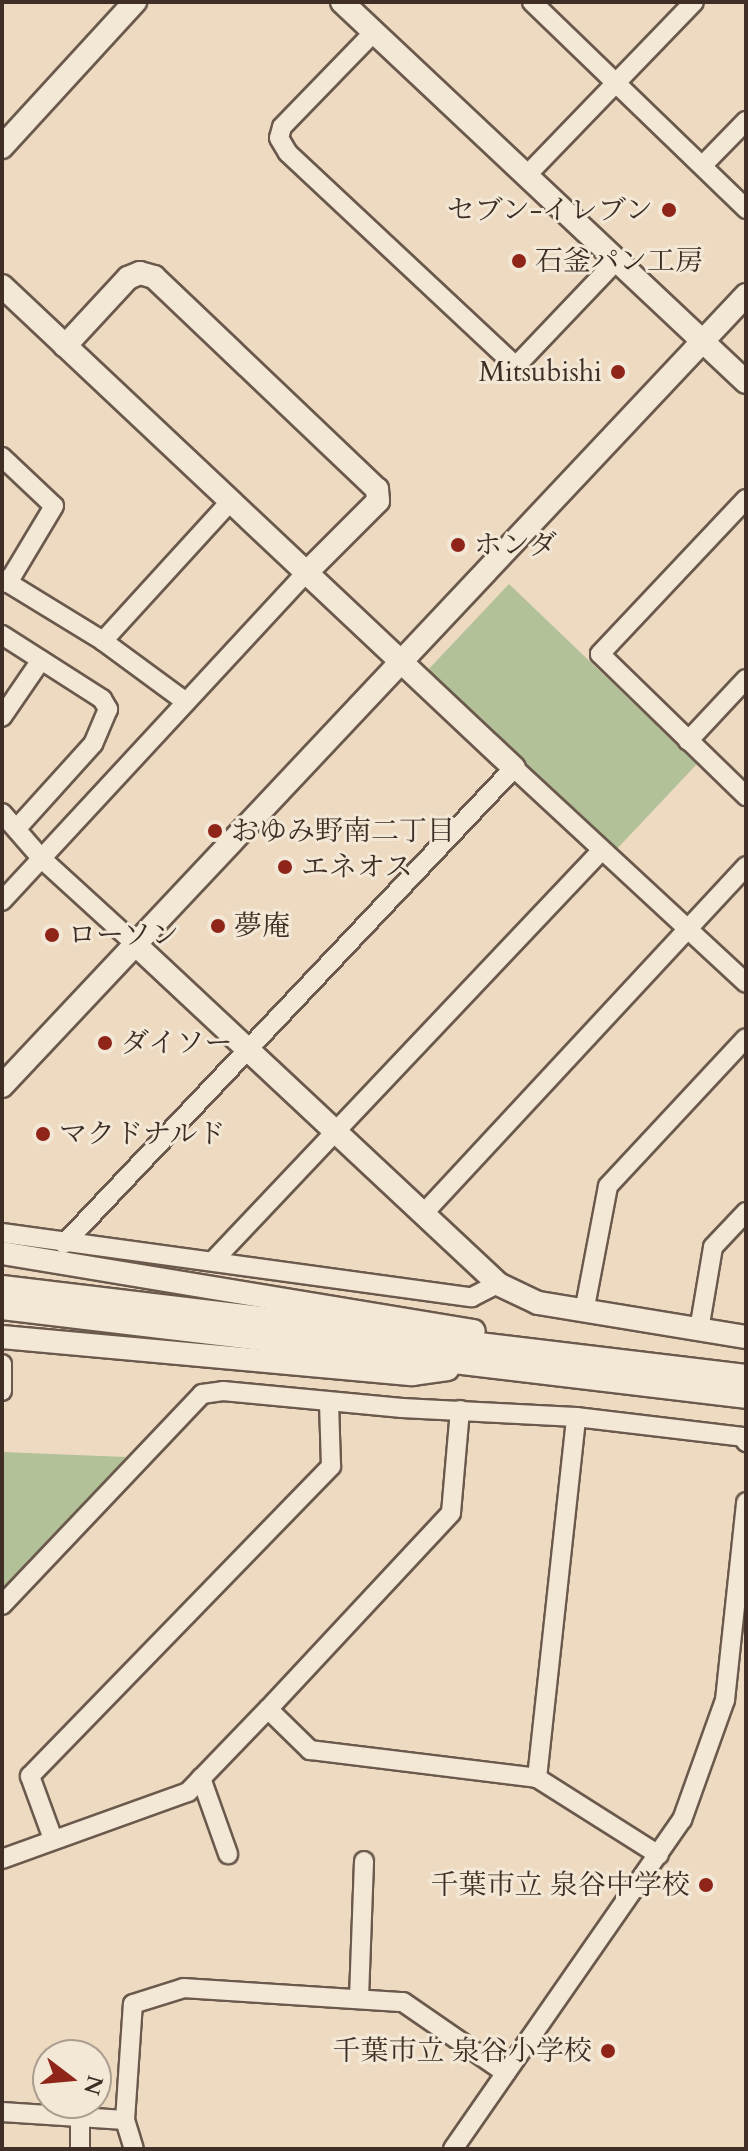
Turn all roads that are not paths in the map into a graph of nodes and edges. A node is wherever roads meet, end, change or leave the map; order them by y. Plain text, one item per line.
1 (135, 2) edge
2 (342, 2) edge
3 (532, 2) edge
4 (694, 2) edge
5 (374, 32) junction
6 (617, 86) junction
7 (746, 121) edge
8 (2, 147) edge
9 (703, 165) junction
10 (527, 175) junction
11 (746, 209) edge
12 (617, 260) junction
13 (2, 286) edge
14 (746, 295) edge
15 (703, 343) junction
16 (65, 346) junction
17 (746, 382) edge
18 (2, 457) edge
19 (746, 499) edge
20 (231, 501) junction
21 (307, 572) junction
22 (5, 581) edge
23 (2, 635) edge
24 (103, 641) junction
25 (41, 660) junction
26 (401, 660) junction
27 (746, 679) edge
28 (186, 702) junction
29 (2, 717) edge
30 (688, 741) junction
31 (514, 768) junction
32 (746, 796) edge
33 (2, 813) edge
34 (19, 826) junction
35 (601, 851) junction
36 (42, 859) junction
37 (746, 866) edge
38 (2, 901) edge
39 (687, 930) junction
40 (135, 944) junction
41 (746, 983) edge
42 (746, 1038) edge
43 (248, 1050) junction
44 (2, 1086) edge
45 (335, 1130) junction
46 (746, 1212) edge
47 (423, 1214) junction
48 (2, 1233) edge
49 (64, 1244) junction
50 (2, 1253) edge
51 (213, 1261) junction
52 (498, 1284) junction
53 (2, 1287) edge
54 (2, 1308) edge
55 (584, 1312) junction
56 (699, 1330) junction
57 (2, 1337) edge
58 (746, 1337) edge
59 (565, 1355) junction
60 (2, 1364) edge
61 (481, 1365) junction
62 (746, 1376) edge
63 (2, 1391) edge
64 (746, 1397) edge
65 (329, 1403) junction
66 (460, 1410) junction
67 (576, 1417) junction
68 (746, 1442) edge
69 (746, 1502) edge
70 (2, 1605) edge
71 (268, 1709) junction
72 (201, 1778) junction
73 (537, 1778) junction
74 (53, 1839) junction
75 (228, 1854) dead end
76 (659, 1855) junction
77 (2, 1859) edge
78 (364, 1861) dead end
79 (359, 1998) junction
80 (506, 2073) junction
81 (2, 2112) edge
82 (32, 2114) edge
83 (80, 2119) edge
84 (110, 2119) edge
85 (125, 2120) junction
86 (80, 2149) edge
87 (134, 2149) edge
88 (453, 2149) edge

1 - 8 street
2 - 5 street
3 - 6 street
4 - 6 street
5 - 10 street
5 - 12 street
6 - 9 street
6 - 10 street
7 - 9 street
9 - 11 street
10 - 12 street
12 - 15 street
13 - 16 street
14 - 15 street
15 - 17 street
15 - 26 street
16 - 20 street
16 - 21 street
18 - 22 street
19 - 30 street
20 - 21 street
20 - 24 street
21 - 26 street
21 - 28 street
22 - 24 street
23 - 25 street
24 - 28 street
25 - 29 street
25 - 34 street
26 - 31 street
26 - 40 street
27 - 30 street
28 - 36 street
30 - 32 street
31 - 35 street
31 - 43 street
33 - 34 street
34 - 36 street
35 - 39 street
35 - 45 street
36 - 38 street
36 - 40 street
37 - 39 street
39 - 41 street
39 - 47 street
40 - 43 street
40 - 44 street
42 - 55 street
43 - 45 street
43 - 49 street
45 - 47 street
45 - 51 street
46 - 56 street
47 - 52 street
48 - 49 street
49 - 51 street
50 - 59 street
51 - 52 street
52 - 55 street
53 - 59 street
54 - 61 street
55 - 56 street
56 - 58 street
57 - 61 street
59 - 62 street
60 - 63 street
61 - 64 street
65 - 66 street
65 - 70 street
65 - 74 street
66 - 67 street
66 - 71 street
67 - 68 street
67 - 73 street
69 - 76 street
71 - 72 street
71 - 73 street
72 - 74 street
72 - 75 street
73 - 76 street
74 - 77 street
76 - 80 street
78 - 79 street
79 - 80 street
79 - 85 street
80 - 88 street
81 - 82 street
83 - 86 street
84 - 85 street
85 - 87 street

